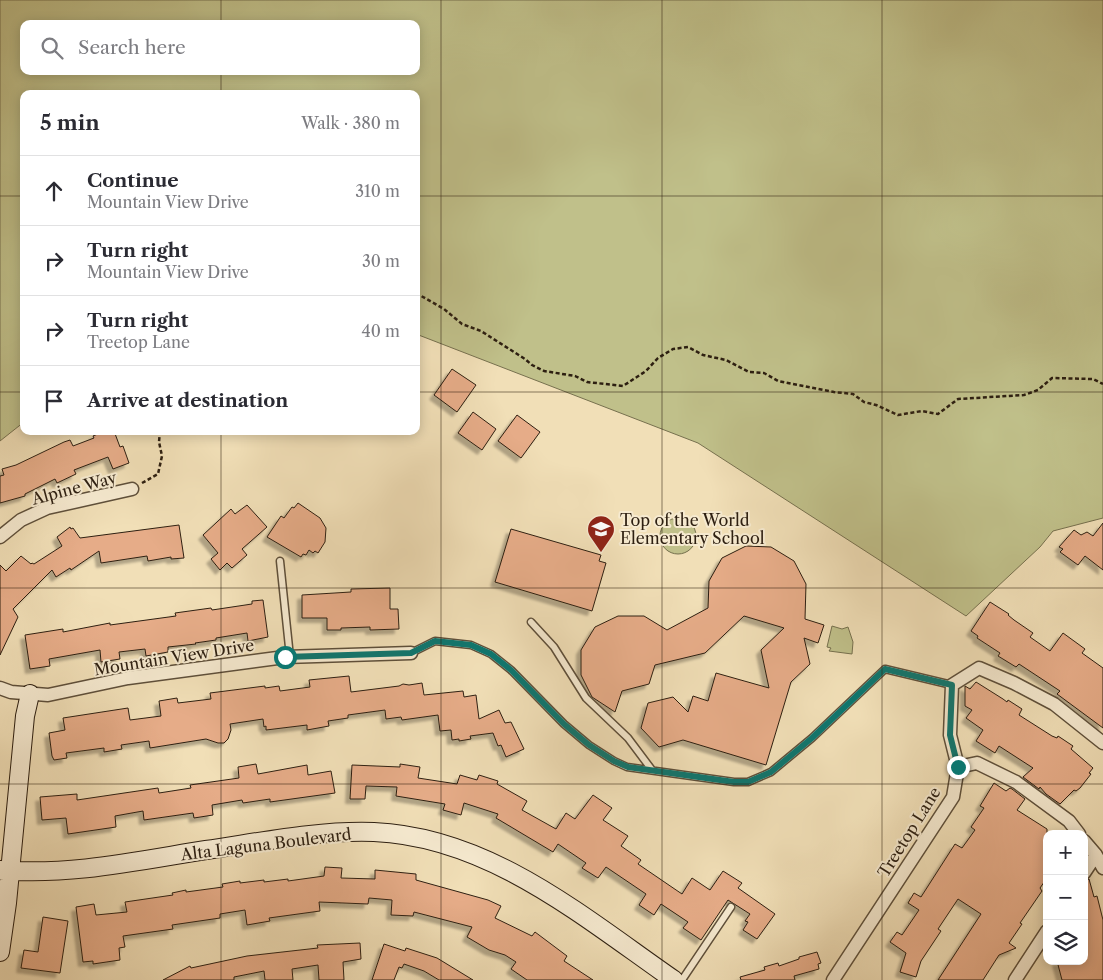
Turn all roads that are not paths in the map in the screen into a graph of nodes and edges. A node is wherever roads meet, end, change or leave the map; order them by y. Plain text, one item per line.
1 (132, 489) road end
2 (0, 537) edge
3 (280, 561) dead end
4 (531, 622) dead end
5 (411, 653) joint
6 (290, 657) junction
7 (952, 685) junction
8 (0, 688) edge
9 (30, 694) junction
10 (1103, 744) edge
11 (958, 767) junction
12 (652, 770) junction
13 (1076, 830) edge
14 (1088, 846) edge
15 (1096, 855) junction
16 (1088, 867) edge
17 (1103, 868) edge
18 (5, 870) edge
19 (732, 907) dead end
20 (1043, 937) edge
21 (0, 952) edge
22 (674, 980) edge
23 (682, 980) edge
24 (833, 980) edge
25 (1015, 980) edge

1 - 2 street, Alpine Way
3 - 6 lane
4 - 12 lane
5 - 6 street, Mountain View Drive
5 - 12 lane, Mountain View Drive
6 - 9 street, Mountain View Drive
7 - 10 street
7 - 11 street, Treetop Lane
7 - 12 lane, Mountain View Drive
8 - 9 street, Mountain View Drive
9 - 18 main road
11 - 13 street
11 - 24 street, Treetop Lane
14 - 15 street
15 - 16 street
15 - 17 street
18 - 21 main road
18 - 22 main road, Alta Laguna Boulevard
19 - 23 lane
20 - 25 street

